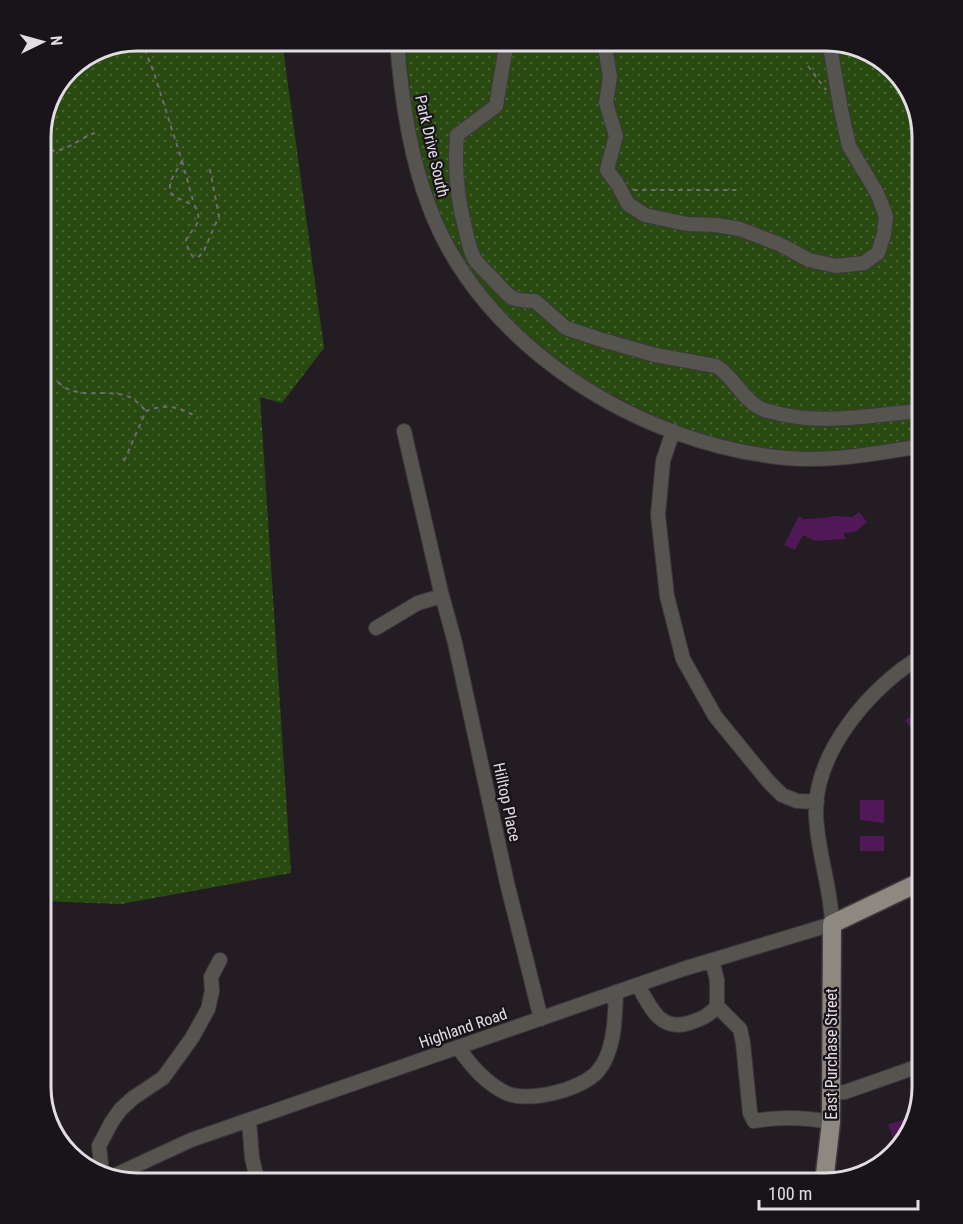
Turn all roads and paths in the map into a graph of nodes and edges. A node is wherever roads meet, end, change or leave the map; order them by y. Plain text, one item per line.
1 (145, 51) edge
2 (398, 51) edge
3 (505, 51) edge
4 (606, 51) edge
5 (831, 51) edge
6 (95, 132) dead end
7 (51, 151) edge
8 (182, 160) junction
9 (209, 165) dead end
10 (623, 190) dead end
11 (738, 190) dead end
12 (195, 206) junction
13 (58, 382) dead end
14 (146, 411) junction
15 (912, 412) edge
16 (198, 418) dead end
17 (404, 431) dead end
18 (673, 431) junction
19 (912, 448) edge
20 (124, 461) dead end
21 (442, 594) junction
22 (376, 628) dead end
23 (912, 663) edge
24 (817, 802) junction
25 (912, 886) edge
26 (832, 924) junction
27 (220, 960) dead end
28 (712, 960) junction
29 (638, 985) junction
30 (616, 992) junction
31 (717, 1006) junction
32 (541, 1019) junction
33 (458, 1047) junction
34 (912, 1069) edge
35 (832, 1093) junction
36 (249, 1120) junction
37 (831, 1122) junction
38 (101, 1164) edge
39 (123, 1171) edge
40 (256, 1173) edge
41 (825, 1173) edge

1 - 8 path
2 - 18 street, Park Drive South
3 - 15 street
4 - 5 street
6 - 7 path
8 - 12 path
8 - 12 path
9 - 12 path
10 - 11 path
13 - 14 path
14 - 16 path
14 - 20 path
17 - 21 street, Hilltop Place
18 - 19 street, Park Drive South
18 - 24 street
21 - 22 street
21 - 32 street, Hilltop Place
23 - 24 street
24 - 26 street
25 - 26 main road
26 - 28 street, Highland Road
26 - 35 main road, East Purchase Street
27 - 38 street
28 - 29 street, Highland Road
28 - 31 street
29 - 30 street, Highland Road
29 - 31 street
30 - 32 street, Highland Road
30 - 33 street
31 - 37 street
32 - 33 street, Highland Road
33 - 36 street, Highland Road
34 - 35 street
35 - 37 main road, East Purchase Street
36 - 39 street, Highland Road
36 - 40 street
37 - 41 main road, East Purchase Street

